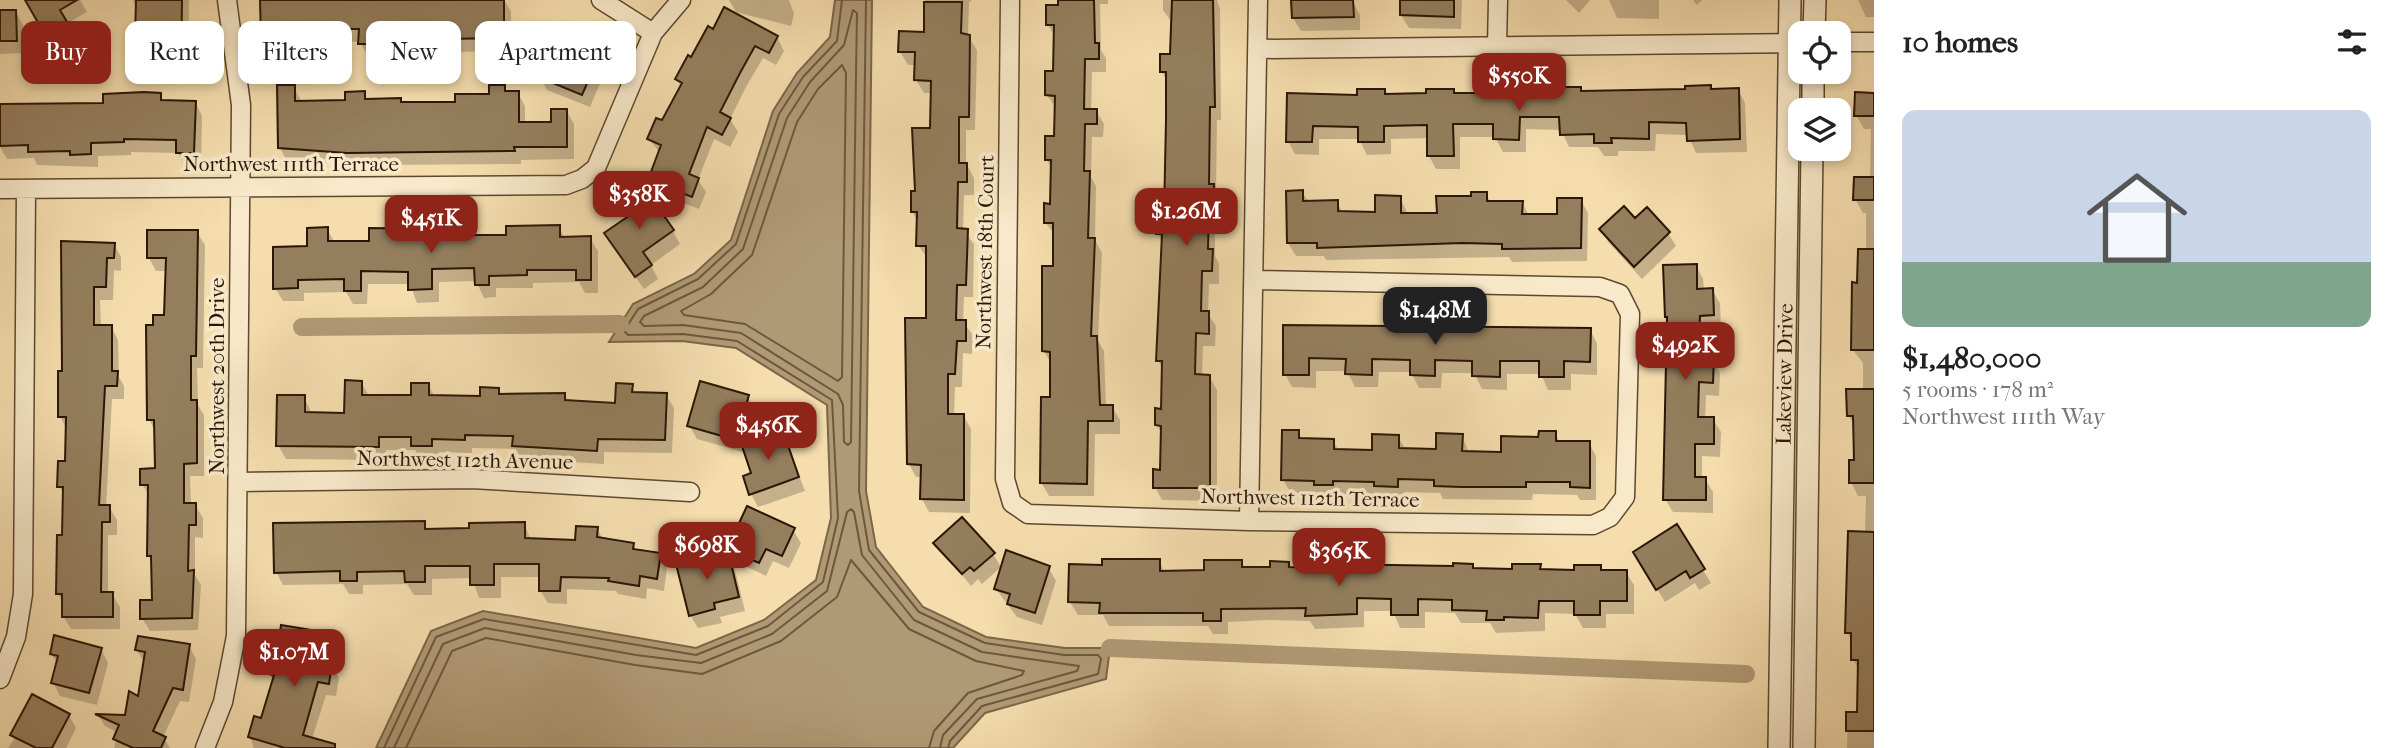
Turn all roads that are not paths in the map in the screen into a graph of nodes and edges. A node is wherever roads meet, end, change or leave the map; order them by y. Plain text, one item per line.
1 (227, 0) edge
2 (601, 0) edge
3 (681, 0) edge
4 (1010, 0) edge
5 (1258, 0) edge
6 (1498, 0) edge
7 (1790, 0) edge
8 (1815, 0) edge
9 (1792, 21) edge
10 (1814, 21) edge
11 (653, 33) junction
12 (1851, 42) edge
13 (1874, 42) edge
14 (1788, 43) edge
15 (1497, 46) junction
16 (1259, 49) junction
17 (1794, 84) edge
18 (1812, 161) edge
19 (239, 187) junction
20 (0, 189) edge
21 (26, 189) junction
22 (1254, 280) junction
23 (239, 482) junction
24 (690, 492) dead end
25 (1012, 503) joint
26 (1249, 521) junction
27 (0, 679) edge
28 (205, 748) edge
29 (1779, 748) edge
30 (1804, 748) edge

1 - 19 street, Northwest 20th Drive
2 - 11 street
3 - 11 street
4 - 25 street, Northwest 18th Court
5 - 16 street
6 - 15 street
7 - 9 street, Lakeview Drive
8 - 10 street
11 - 19 street, Northwest 111th Terrace
12 - 13 street
14 - 15 street
15 - 16 street
16 - 22 street
17 - 29 street, Lakeview Drive
18 - 30 street, Lakeview Drive
19 - 21 street, Northwest 111th Terrace
19 - 23 street, Northwest 20th Drive
20 - 21 street, Northwest 111th Terrace
21 - 27 street
22 - 26 street
22 - 26 street, Northwest 112th Terrace
23 - 24 street, Northwest 112th Avenue
23 - 28 street, Northwest 20th Drive
25 - 26 street, Northwest 112th Terrace

